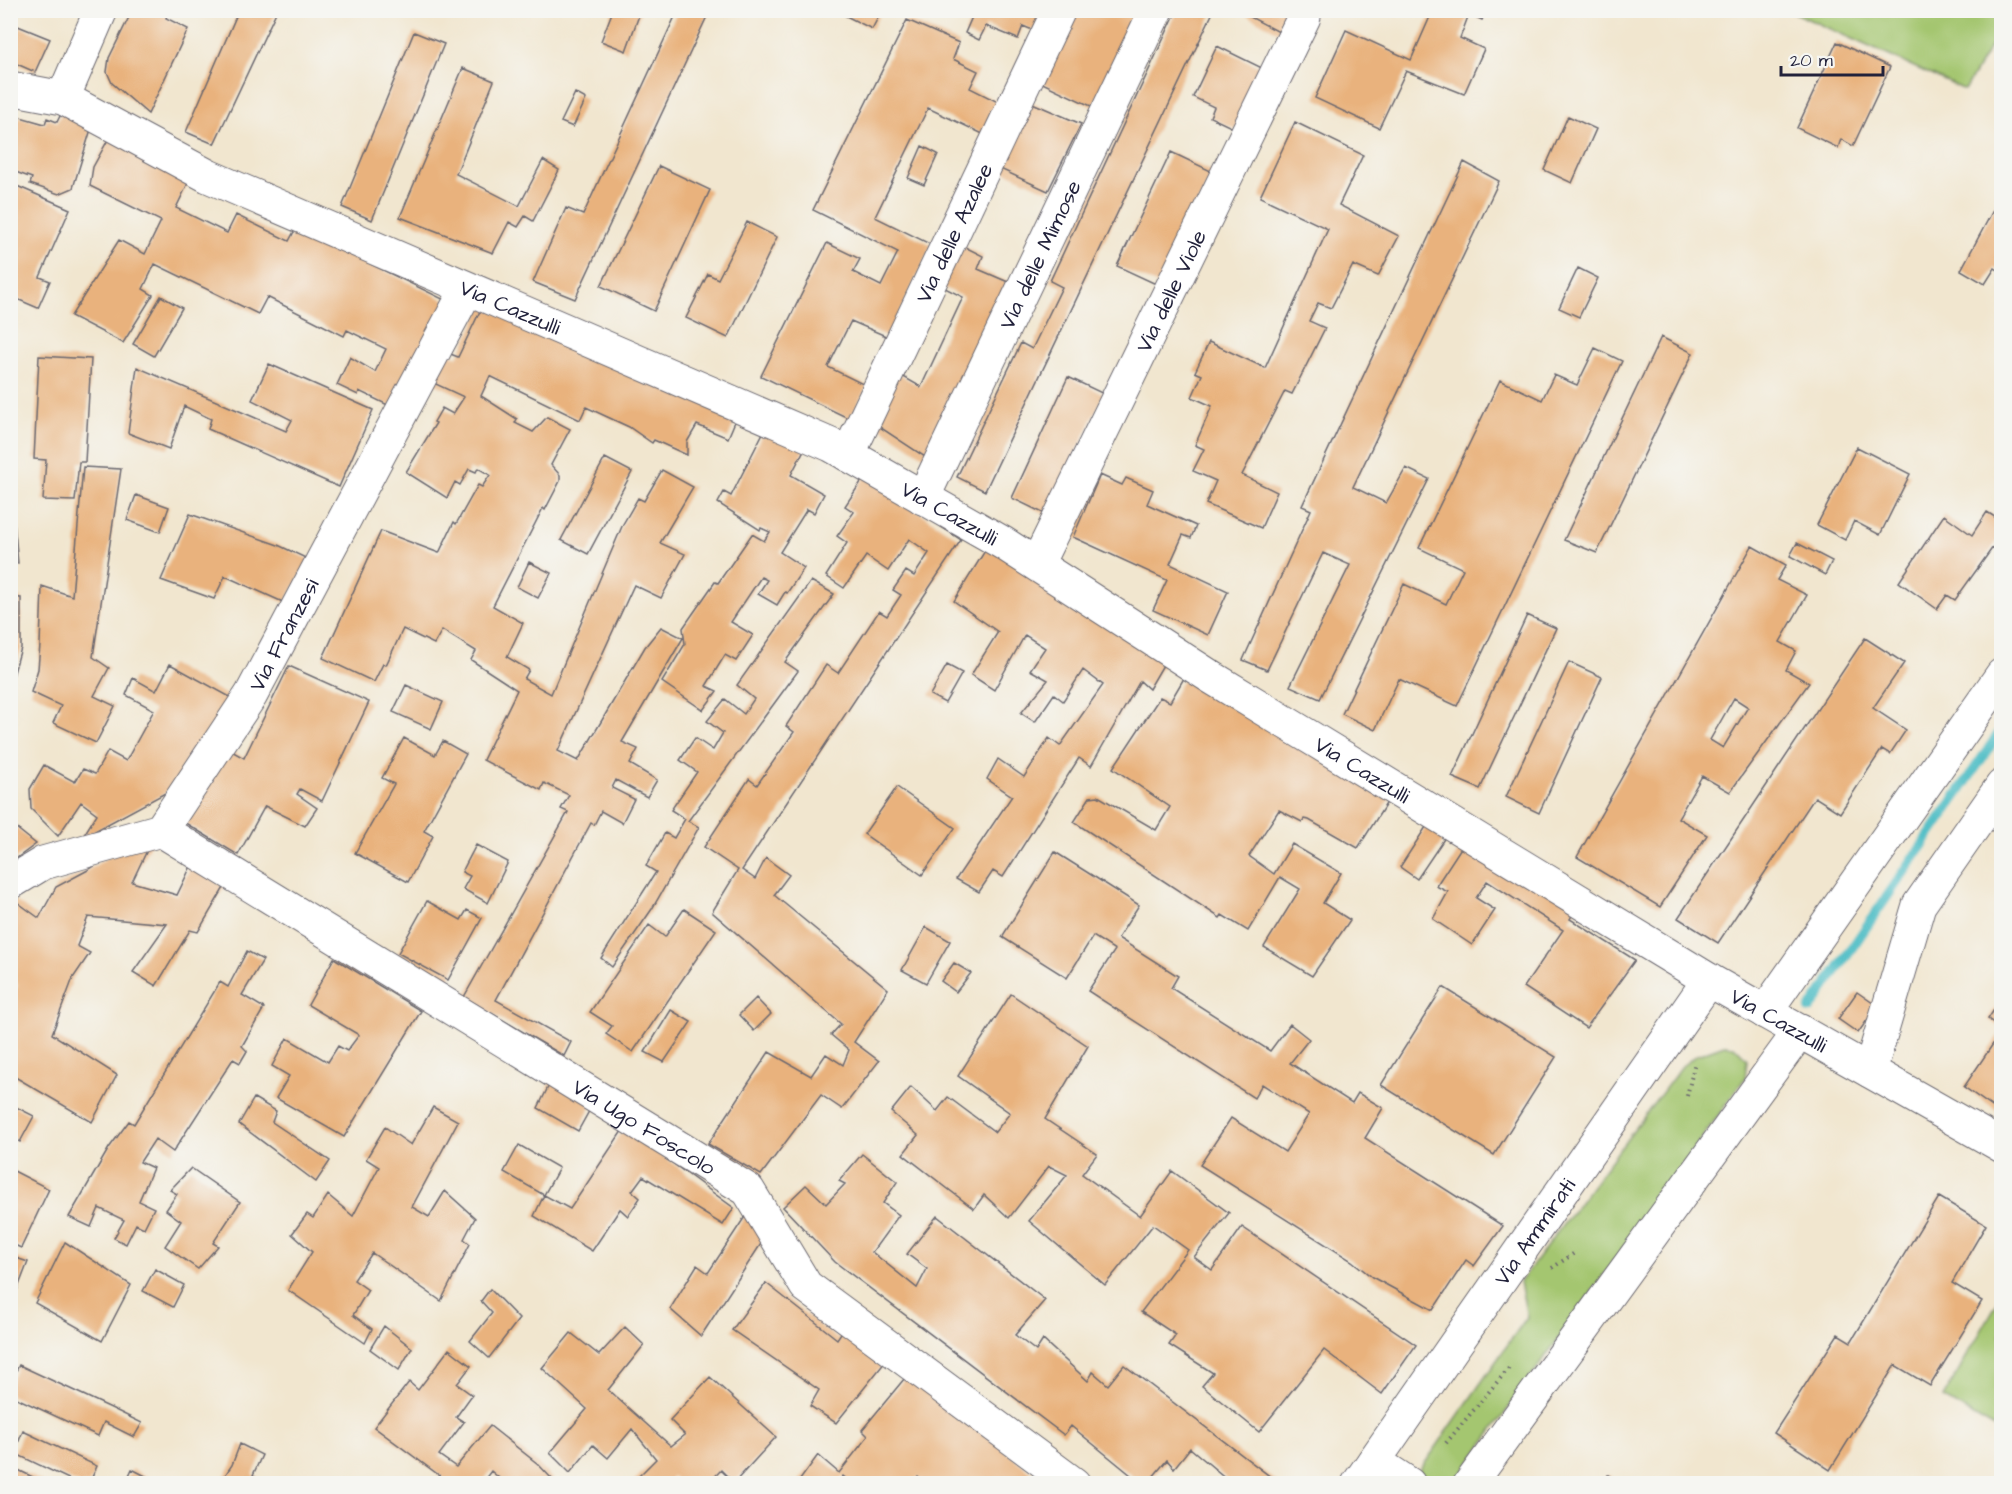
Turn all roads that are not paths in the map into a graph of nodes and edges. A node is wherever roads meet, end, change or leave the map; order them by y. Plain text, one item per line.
1 (101, 10) edge
2 (1059, 10) edge
3 (1156, 10) edge
4 (1304, 17) dead end
5 (10, 88) edge
6 (63, 98) junction
7 (467, 290) junction
8 (848, 455) junction
9 (923, 498) junction
10 (1037, 564) junction
11 (2001, 675) edge
12 (2001, 786) edge
13 (161, 830) junction
14 (10, 884) edge
15 (1709, 980) junction
16 (1765, 1012) junction
17 (1800, 1031) junction
18 (1870, 1071) junction
19 (2001, 1146) edge
20 (1366, 1472) edge
21 (1074, 1484) edge
22 (1409, 1484) edge
23 (1470, 1484) edge

1 - 6 street
2 - 8 street, Via delle Azalee
3 - 9 street, Via delle Mimose
4 - 10 street, Via delle Viole
5 - 6 street, Via Cazzulli
6 - 7 street, Via Cazzulli
7 - 8 street, Via Cazzulli
7 - 13 street, Via Franzesi
8 - 9 street, Via Cazzulli
9 - 10 street, Via Cazzulli
10 - 15 street, Via Cazzulli
11 - 16 street
12 - 18 street
13 - 14 street
13 - 21 street, Via Ugo Foscolo
15 - 16 street, Via Cazzulli
15 - 20 street, Via Ammirati
16 - 17 street, Via Cazzulli
17 - 18 street, Via Cazzulli
17 - 23 street
18 - 19 street, Via Cazzulli
20 - 22 street

